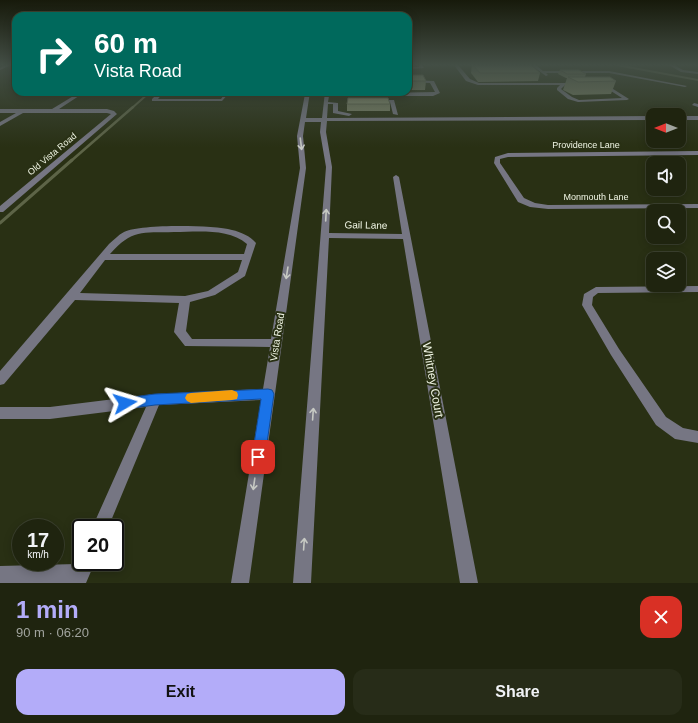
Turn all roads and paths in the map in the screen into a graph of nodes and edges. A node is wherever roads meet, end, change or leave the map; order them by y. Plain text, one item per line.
1 (438, 92) edge
2 (564, 92) edge
3 (616, 92) edge
4 (77, 96) edge
5 (158, 96) edge
6 (225, 96) edge
7 (303, 96) edge
8 (408, 96) edge
9 (412, 96) edge
10 (331, 99) edge
11 (369, 101) edge
12 (0, 111) edge
13 (22, 111) junction
14 (53, 111) junction
15 (396, 117) junction
16 (646, 118) edge
17 (686, 118) edge
18 (698, 118) edge
19 (302, 120) junction
20 (323, 120) junction
21 (0, 124) edge
22 (698, 154) edge
23 (396, 177) dead end
24 (506, 178) joint
25 (698, 206) edge
26 (0, 210) edge
27 (325, 235) junction
28 (407, 237) junction
29 (104, 257) junction
30 (247, 258) junction
31 (698, 289) edge
32 (72, 296) junction
33 (185, 300) junction
34 (276, 343) junction
35 (0, 380) edge
36 (268, 394) junction
37 (155, 400) junction
38 (0, 413) edge
39 (698, 437) edge
40 (104, 519) edge
41 (81, 573) edge
42 (0, 575) edge
43 (240, 583) edge
44 (302, 583) edge
45 (469, 583) edge

1 - 9 street
2 - 3 street
4 - 14 street
5 - 6 street
7 - 19 street, Vista Road
8 - 10 street
10 - 15 street
10 - 20 street
11 - 15 street
12 - 13 street
13 - 14 street
13 - 21 street
14 - 26 street, Old Vista Road
15 - 16 street
15 - 20 street
17 - 18 street
19 - 20 street
19 -> 34 street, Vista Road
27 -> 20 street
22 - 24 street, Providence Lane
23 - 28 street, Whitney Court
24 - 25 street, Monmouth Lane
27 - 28 street, Gail Lane
44 -> 27 street
28 - 45 street, Whitney Court
29 - 30 street
29 - 30 street
29 - 32 street
30 - 33 street
31 - 39 street
32 - 33 street
32 - 35 street
33 - 34 street
34 - 36 street, Vista Road
36 - 37 street
36 -> 43 street, Vista Road
37 - 38 street
37 - 40 street
41 - 42 street

